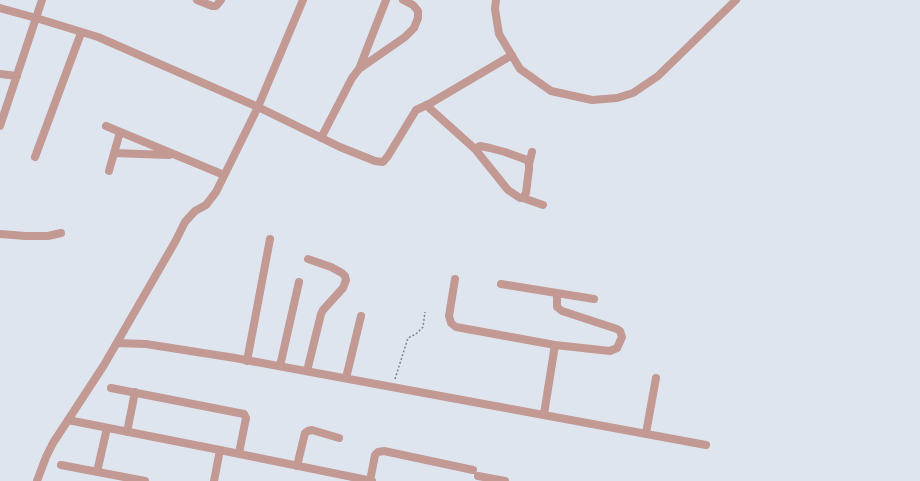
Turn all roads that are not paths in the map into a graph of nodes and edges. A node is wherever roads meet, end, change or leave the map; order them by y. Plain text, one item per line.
1 (42, 0) edge
2 (197, 0) edge
3 (221, 0) edge
4 (303, 0) edge
5 (386, 0) edge
6 (403, 0) edge
7 (496, 0) edge
8 (736, 0) edge
9 (0, 8) edge
10 (36, 18) junction
11 (81, 33) junction
12 (368, 45) junction
13 (380, 54) junction
14 (512, 56) junction
15 (359, 68) junction
16 (0, 74) edge
17 (17, 76) junction
18 (426, 105) junction
19 (258, 107) junction
20 (0, 126) edge
21 (106, 126) dead end
22 (120, 132) junction
23 (321, 138) junction
24 (475, 148) junction
25 (532, 152) dead end
26 (114, 153) junction
27 (175, 155) junction
28 (35, 157) dead end
29 (529, 164) junction
30 (109, 171) dead end
31 (224, 175) junction
32 (524, 198) junction
33 (543, 205) dead end
34 (61, 233) dead end
35 (0, 234) edge
36 (270, 239) dead end
37 (308, 259) dead end
38 (455, 279) dead end
39 (298, 282) dead end
40 (501, 284) dead end
41 (557, 293) junction
42 (594, 299) dead end
43 (361, 316) dead end
44 (117, 343) junction
45 (555, 345) junction
46 (248, 360) junction
47 (280, 366) junction
48 (307, 371) junction
49 (346, 378) junction
50 (656, 378) dead end
51 (111, 388) dead end
52 (135, 392) junction
53 (544, 414) junction
54 (68, 420) junction
55 (107, 428) junction
56 (127, 432) junction
57 (646, 433) junction
58 (339, 438) dead end
59 (706, 445) dead end
60 (220, 450) junction
61 (239, 453) junction
62 (61, 465) dead end
63 (298, 466) junction
64 (472, 470) dead end
65 (97, 472) junction
66 (478, 476) dead end
67 (494, 480) edge
68 (37, 481) edge
69 (145, 481) edge
70 (214, 481) edge
71 (371, 481) edge
72 (505, 481) edge

1 - 10 street
2 - 3 street
4 - 19 street
5 - 12 street
6 - 13 street
7 - 14 street
8 - 14 street
9 - 10 street
10 - 11 street
10 - 17 street
11 - 19 street
11 - 28 street
12 - 13 street
12 - 15 street
13 - 15 street
14 - 18 street
15 - 23 street
16 - 17 street
17 - 20 street
18 - 23 street
18 - 24 street
19 - 23 street
19 - 31 street
21 - 22 street
22 - 26 street
22 - 27 street
24 - 29 street
24 - 32 street
25 - 29 street
26 - 27 street
26 - 30 street
27 - 31 street
29 - 32 street
31 - 44 street
32 - 33 street
34 - 35 street
36 - 46 street
37 - 48 street
38 - 45 street
39 - 47 street
40 - 41 street
41 - 42 street
41 - 45 street
43 - 49 street
44 - 46 street
44 - 54 street
45 - 53 street
46 - 47 street
47 - 48 street
48 - 49 street
49 - 53 street
50 - 57 street
51 - 52 street
52 - 56 street
52 - 61 street
53 - 57 street
54 - 55 street
54 - 68 street
55 - 56 street
55 - 65 street
56 - 60 street
57 - 59 street
58 - 63 street
60 - 61 street
60 - 70 street
61 - 63 street
62 - 65 street
63 - 71 street
64 - 71 street
65 - 69 street
66 - 67 street
67 - 72 street

